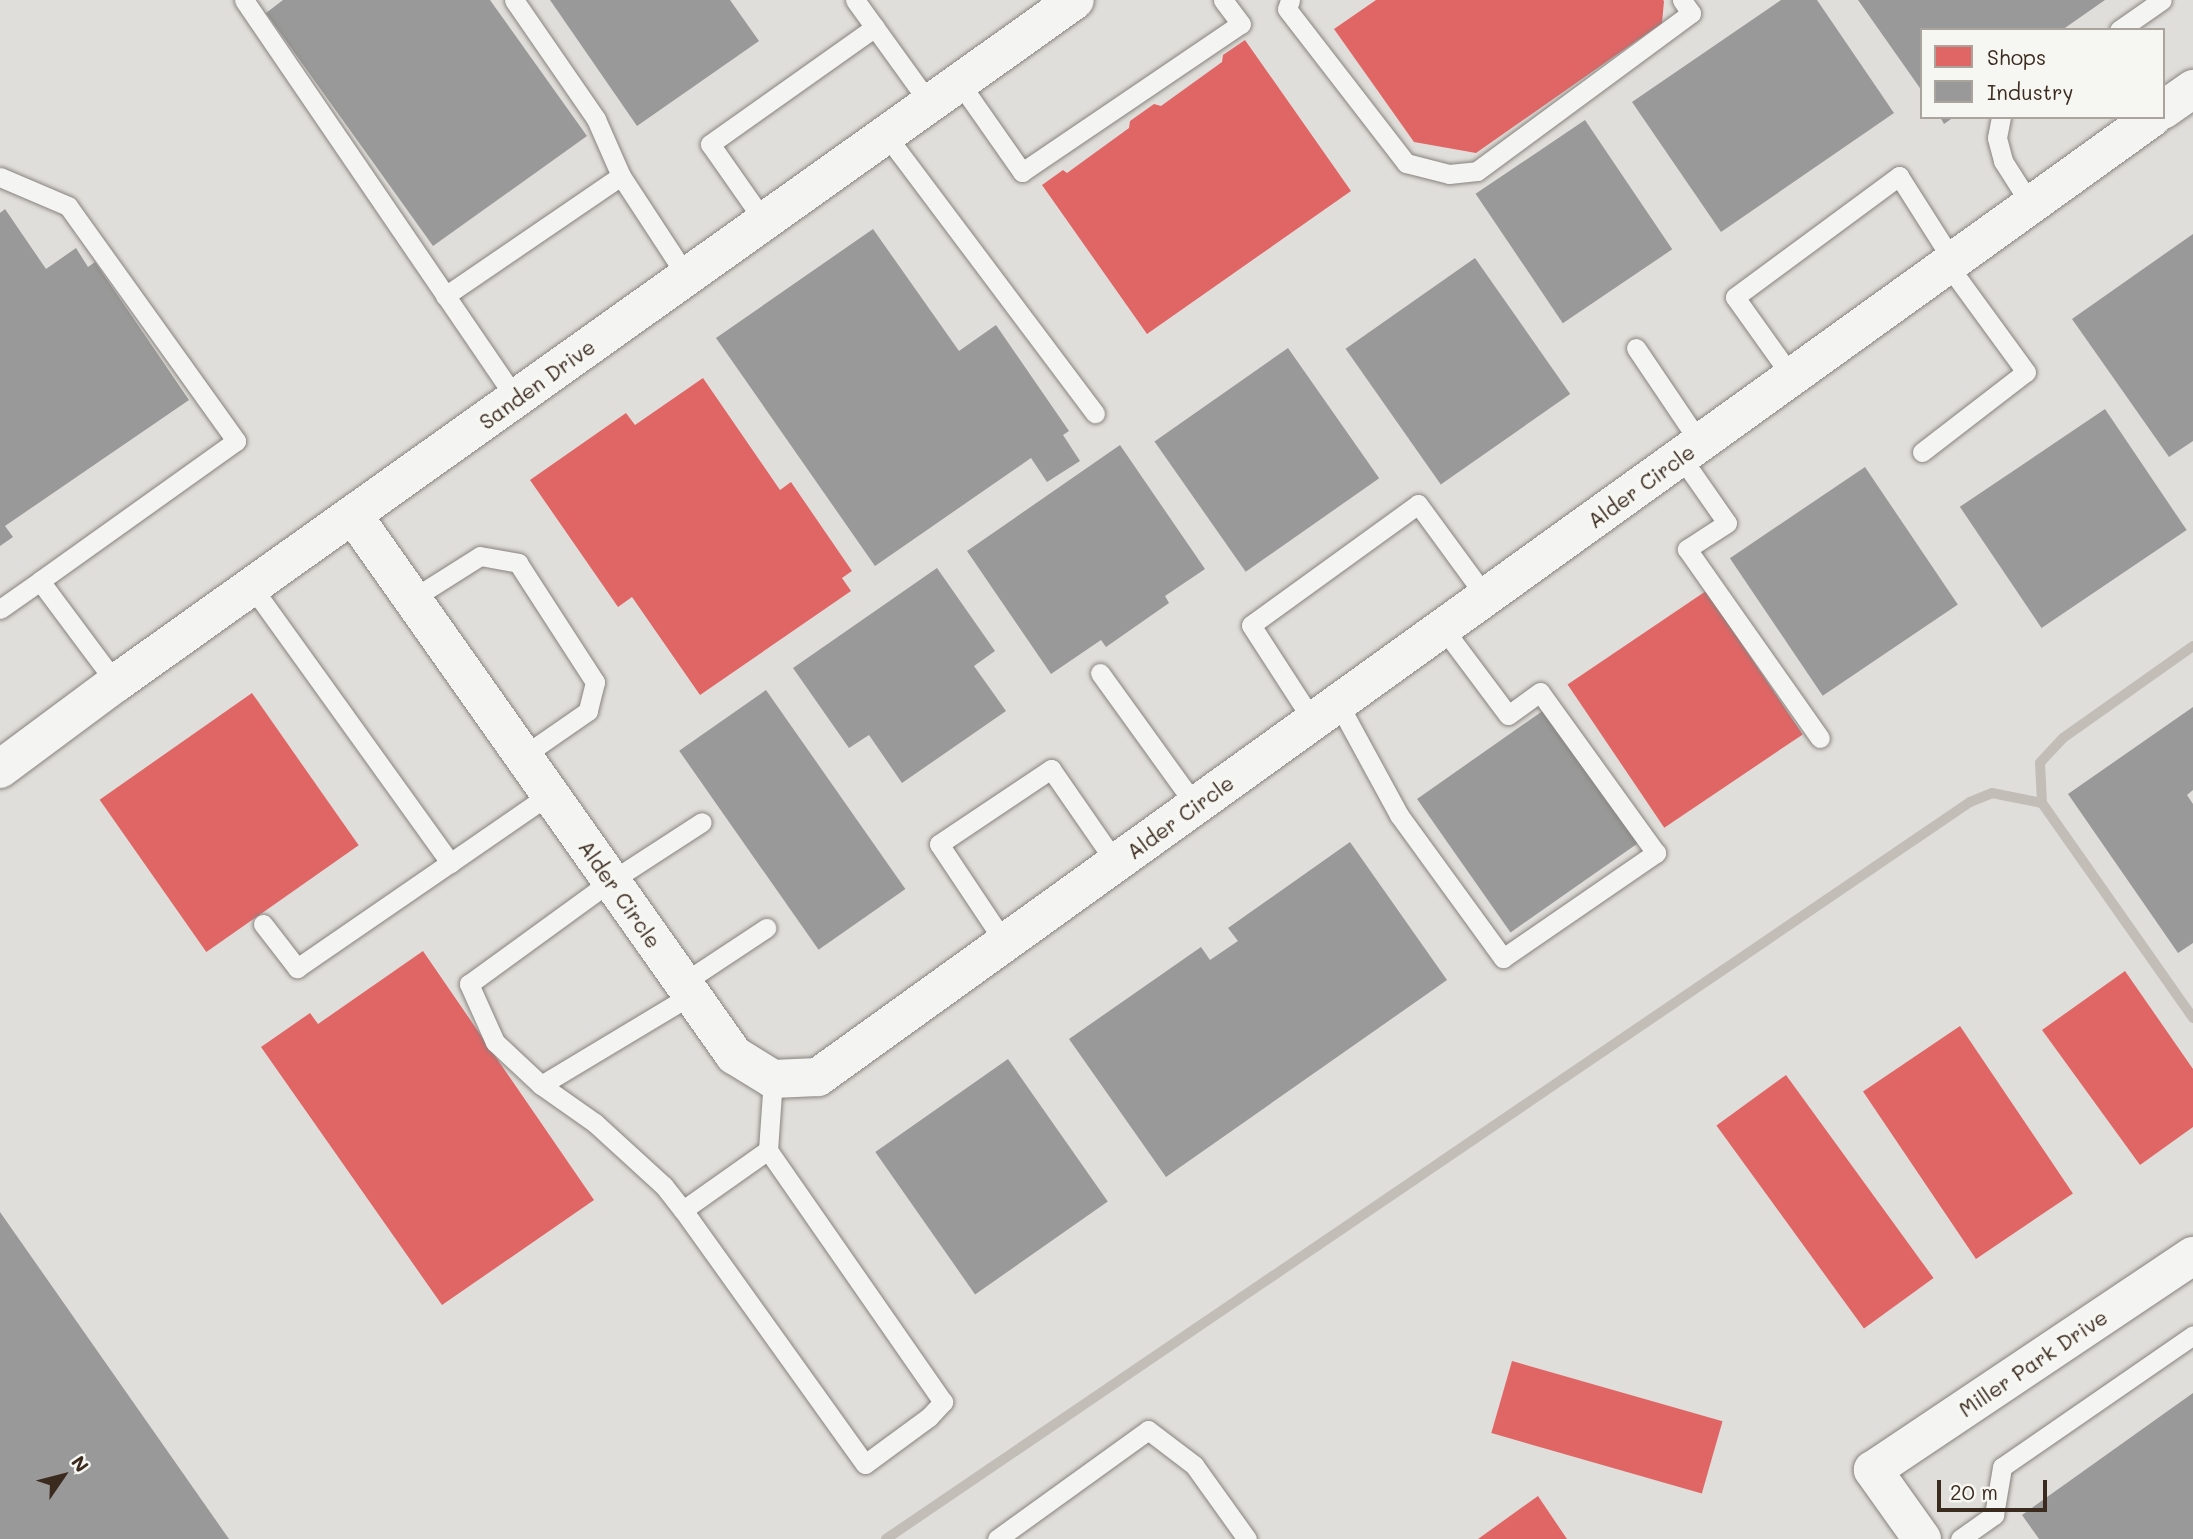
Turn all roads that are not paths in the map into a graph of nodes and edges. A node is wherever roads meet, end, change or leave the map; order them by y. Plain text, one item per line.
1 (244, 0) edge
2 (514, 0) edge
3 (855, 0) edge
4 (1075, 0) edge
5 (1223, 0) edge
6 (1290, 0) edge
7 (1682, 0) edge
8 (2162, 0) edge
9 (875, 27) junction
10 (2122, 28) edge
11 (2193, 89) edge
12 (945, 93) junction
13 (2165, 109) edge
14 (2001, 119) edge
15 (2150, 119) edge
16 (886, 135) junction
17 (621, 176) junction
18 (0, 177) edge
19 (2031, 205) junction
20 (764, 221) junction
21 (1951, 263) junction
22 (687, 277) junction
23 (445, 296) junction
24 (1636, 348) dead end
25 (1791, 377) junction
26 (516, 399) junction
27 (1095, 414) dead end
28 (1690, 450) junction
29 (1922, 452) dead end
30 (353, 515) junction
31 (40, 581) junction
32 (252, 587) junction
33 (1486, 597) junction
34 (412, 599) junction
35 (0, 609) edge
36 (1443, 628) junction
37 (1100, 673) dead end
38 (116, 683) junction
39 (1326, 712) junction
40 (1820, 738) dead end
41 (523, 756) junction
42 (0, 769) edge
43 (550, 794) junction
44 (1196, 806) junction
45 (702, 822) dead end
46 (450, 863) junction
47 (1116, 863) junction
48 (611, 881) junction
49 (262, 924) dead end
50 (766, 928) dead end
51 (1004, 943) junction
52 (687, 989) junction
53 (773, 1079) junction
54 (541, 1085) junction
55 (768, 1150) junction
56 (683, 1210) junction
57 (2193, 1256) edge
58 (2193, 1335) edge
59 (997, 1539) edge
60 (1247, 1539) edge
61 (1922, 1539) edge
62 (1960, 1539) edge

1 - 23 lane
2 - 17 lane
3 - 9 lane
4 - 12 street, Sanden Drive
5 - 12 lane
6 - 7 lane
8 - 10 lane
9 - 12 lane
9 - 20 lane
11 - 13 street
12 - 16 street, Sanden Drive
14 - 19 lane
15 - 19 street, Alder Circle
16 - 20 street, Sanden Drive
16 - 27 lane
17 - 22 lane
17 - 23 lane
18 - 31 lane
19 - 21 street, Alder Circle
20 - 22 street, Sanden Drive
21 - 25 street, Alder Circle
21 - 25 lane
21 - 29 lane
22 - 26 street, Sanden Drive
23 - 26 lane
24 - 28 lane
25 - 28 street, Alder Circle
26 - 30 street, Sanden Drive
28 - 33 street, Alder Circle
28 - 40 lane
30 - 32 street, Sanden Drive
30 - 34 street, Alder Circle
31 - 35 lane
31 - 38 lane
32 - 38 street, Sanden Drive
32 - 46 lane
33 - 36 street, Alder Circle
33 - 39 lane
34 - 41 street, Alder Circle
34 - 41 lane
36 - 39 street, Alder Circle
36 - 39 lane
37 - 44 lane
38 - 42 street, Sanden Drive
39 - 44 street, Alder Circle
41 - 43 street, Alder Circle
43 - 46 lane
43 - 48 street, Alder Circle
44 - 47 street, Alder Circle
45 - 48 lane
46 - 49 lane
47 - 51 street, Alder Circle
47 - 51 lane
48 - 52 street, Alder Circle
48 - 54 lane
50 - 52 lane
51 - 53 street, Alder Circle
52 - 53 street, Alder Circle
52 - 54 lane
53 - 55 lane
54 - 56 lane
55 - 56 lane
55 - 56 lane
57 - 61 street, Miller Park Drive
58 - 62 lane
59 - 60 lane

